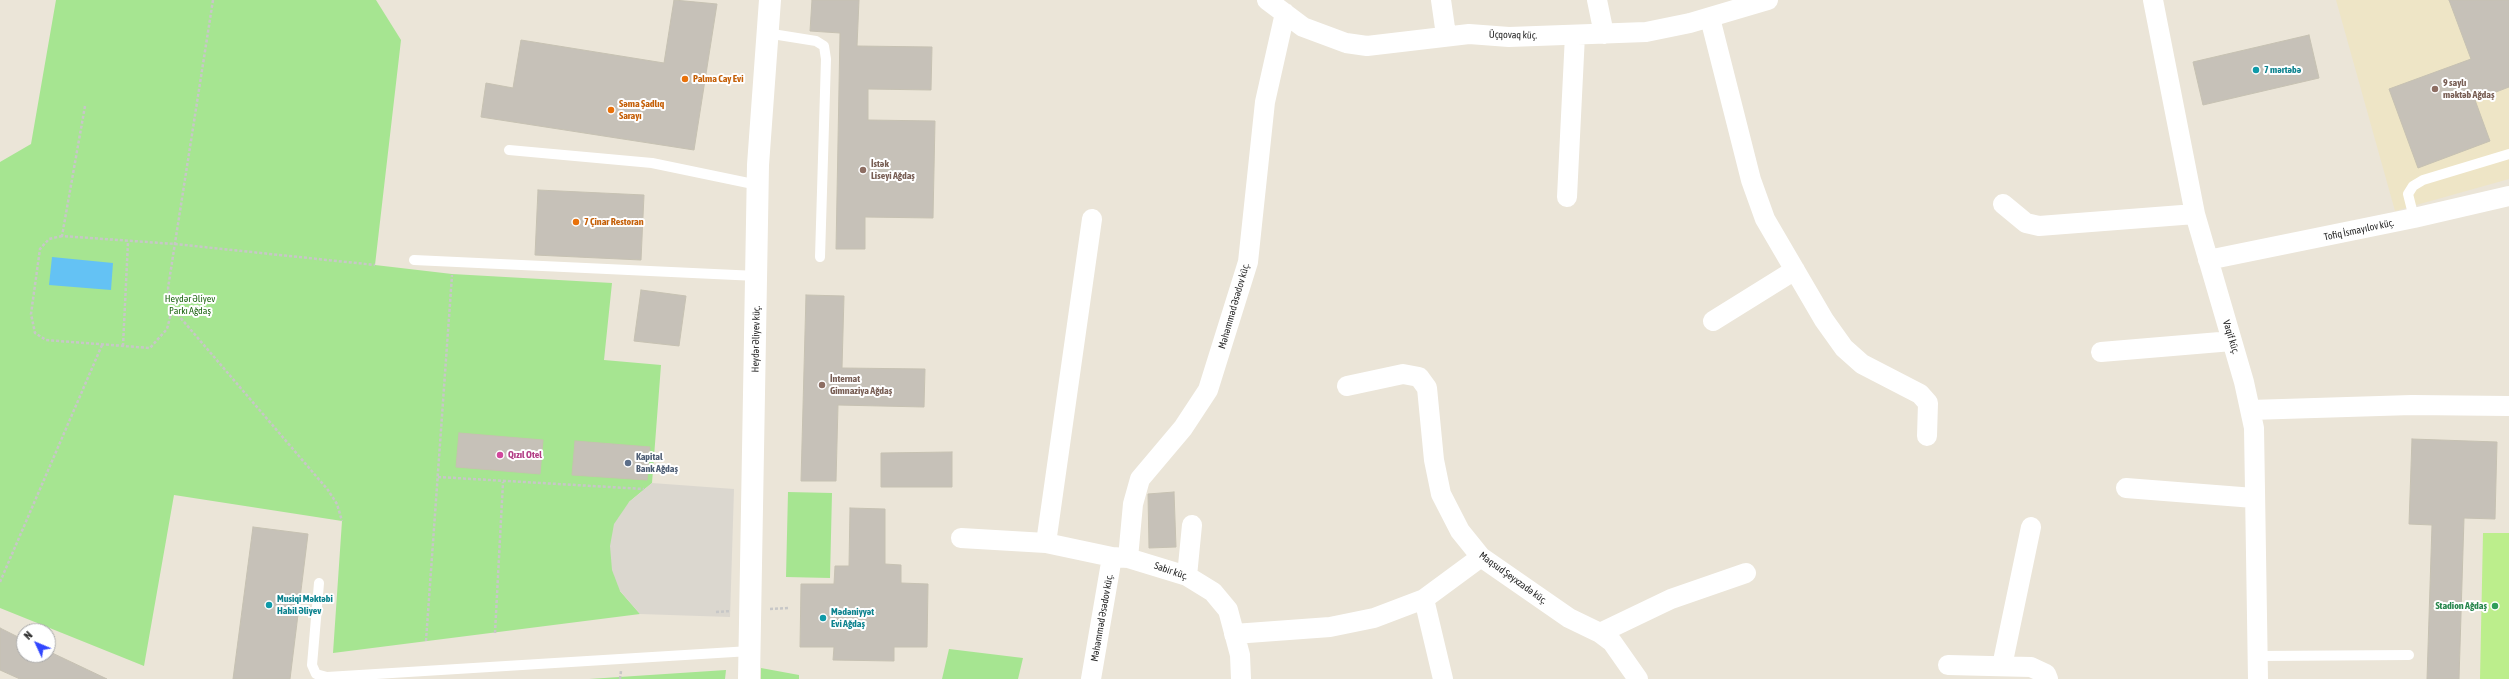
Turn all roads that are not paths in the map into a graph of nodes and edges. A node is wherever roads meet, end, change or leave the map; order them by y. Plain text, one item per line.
1 (770, 0) edge
2 (1267, 0) edge
3 (1441, 0) edge
4 (1597, 0) edge
5 (1768, 0) edge
6 (2154, 0) edge
7 (1285, 13) junction
8 (1710, 18) junction
9 (766, 33) junction
10 (1604, 34) junction
11 (1446, 35) junction
12 (1575, 35) junction
13 (509, 150) dead end
14 (2509, 154) edge
15 (758, 185) junction
16 (2509, 196) edge
17 (1567, 197) dead end
18 (2004, 204) dead end
19 (2195, 214) junction
20 (2414, 218) junction
21 (1092, 219) dead end
22 (820, 257) dead end
23 (414, 260) dead end
24 (2208, 260) junction
25 (1795, 270) junction
26 (756, 276) junction
27 (1712, 321) dead end
28 (2232, 341) junction
29 (2101, 352) dead end
30 (1347, 386) dead end
31 (2509, 406) edge
32 (2250, 410) junction
33 (1927, 436) dead end
34 (2126, 488) dead end
35 (2254, 498) junction
36 (1192, 525) dead end
37 (2031, 526) dead end
38 (960, 538) dead end
39 (1046, 543) junction
40 (1481, 557) junction
41 (1120, 558) junction
42 (1746, 573) dead end
43 (1187, 576) junction
44 (320, 583) dead end
45 (1424, 599) junction
46 (1600, 633) junction
47 (1234, 634) junction
48 (750, 651) junction
49 (2258, 656) junction
50 (2409, 656) dead end
51 (1948, 665) dead end
52 (2002, 666) junction
53 (749, 679) edge
54 (1091, 679) edge
55 (1241, 679) edge
56 (1443, 679) edge
57 (1638, 679) edge
58 (2048, 679) edge
59 (2258, 679) edge

1 - 9 main road, Heydər Əliyev küç.
2 - 7 street, Üçqovaq küç.
3 - 11 street
4 - 10 street
5 - 8 street, Üçqovaq küç.
6 - 19 street, Vaqif küç.
7 - 11 street, Üçqovaq küç.
7 - 41 street, Məhəmməd Əsədov küç.
8 - 10 street, Üçqovaq küç.
8 - 25 street
9 - 15 main road, Heydər Əliyev küç.
9 - 22 lane
10 - 12 street, Üçqovaq küç.
11 - 12 street, Üçqovaq küç.
12 - 17 street
13 - 15 lane
14 - 20 lane
15 - 26 main road, Heydər Əliyev küç.
16 - 20 street, Tofiq İsmayılov küç.
18 - 19 street
19 - 24 street, Vaqif küç.
20 - 24 street, Tofiq İsmayılov küç.
21 - 39 street
23 - 26 lane
24 - 28 street, Vaqif küç.
25 - 27 street
25 - 33 street
26 - 48 main road, Heydər Əliyev küç.
28 - 29 street
28 - 32 street, Vaqif küç.
30 - 40 street, Maqsud Şeyxzadə küç.
31 - 32 street
32 - 35 street, Vaqif küç.
34 - 35 street
35 - 49 street, Vaqif küç.
36 - 43 street
37 - 52 street
38 - 39 street
39 - 41 street
40 - 45 street
40 - 46 street, Maqsud Şeyxzadə küç.
41 - 43 street, Sabir küç.
41 - 54 street, Məhəmməd Əsədov küç.
42 - 46 street
43 - 47 street, Sabir küç.
44 - 48 lane
45 - 47 street
45 - 56 street
46 - 57 street, Maqsud Şeyxzadə küç.
47 - 55 street, Sabir küç.
48 - 53 main road, Heydər Əliyev küç.
49 - 50 lane
49 - 59 street, Vaqif küç.
51 - 52 street
52 - 58 street

